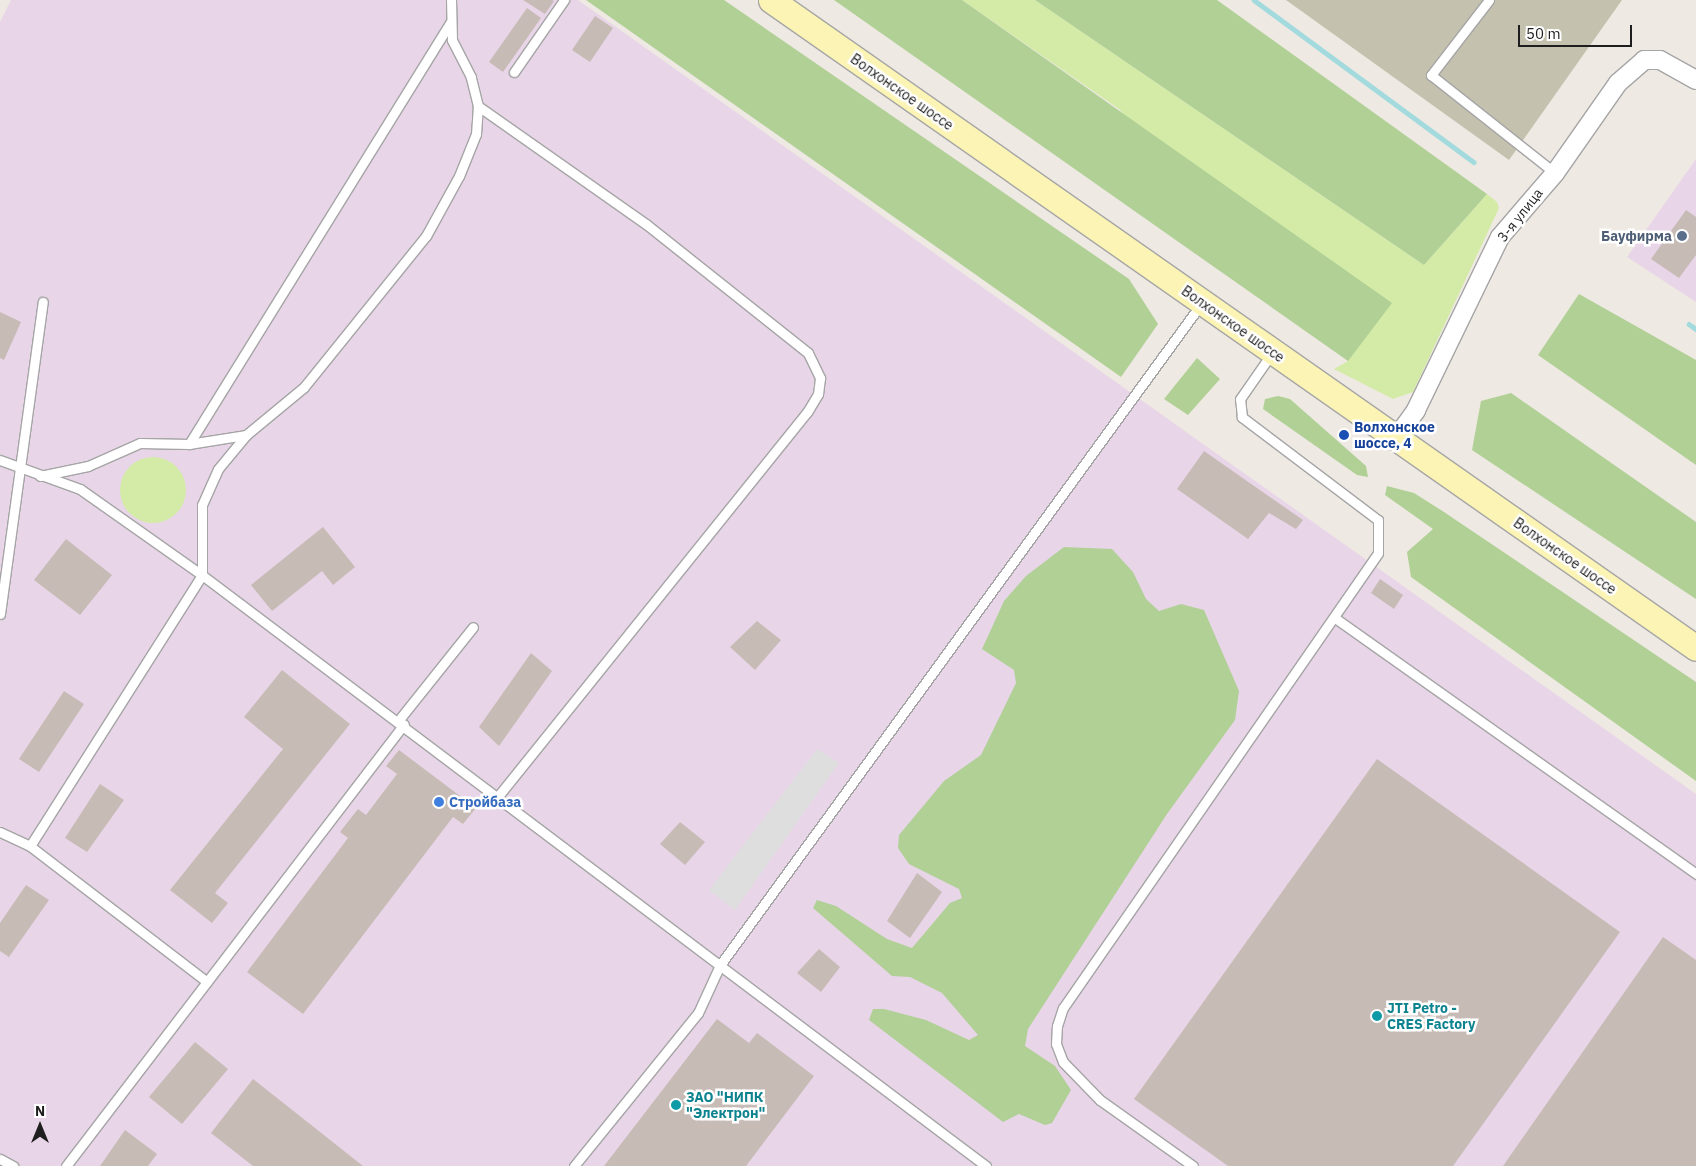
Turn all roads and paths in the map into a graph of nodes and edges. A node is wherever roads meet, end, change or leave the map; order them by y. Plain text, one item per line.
1 (451, 0) edge
2 (564, 0) edge
3 (771, 0) edge
4 (1489, 0) edge
5 (450, 23) junction
6 (514, 72) dead end
7 (1696, 80) edge
8 (478, 106) junction
9 (1555, 173) junction
10 (43, 302) dead end
11 (1202, 302) junction
12 (1273, 352) junction
13 (246, 435) junction
14 (1396, 438) junction
15 (189, 444) junction
16 (0, 460) edge
17 (23, 470) junction
18 (38, 476) junction
19 (202, 575) junction
20 (0, 614) edge
21 (1335, 618) junction
22 (473, 627) dead end
23 (1696, 648) edge
24 (401, 723) junction
25 (499, 795) junction
26 (0, 832) edge
27 (30, 846) junction
28 (1696, 874) edge
29 (720, 965) junction
30 (207, 982) junction
31 (0, 1159) edge
32 (13, 1166) edge
33 (66, 1166) edge
34 (574, 1166) edge
35 (986, 1166) edge
36 (1193, 1166) edge

1 - 5 lane
2 - 6 lane
3 - 11 main road, Волхонское шоссе
4 - 9 lane
5 - 8 lane
5 - 15 lane
7 - 9 street, 3-я улица
8 - 13 lane
8 - 25 lane
9 - 14 street, 3-я улица
10 - 17 lane
11 - 12 main road, Волхонское шоссе
11 - 29 lane
12 - 14 main road, Волхонское шоссе
12 - 21 lane
13 - 15 lane
13 - 19 lane
14 - 23 main road, Волхонское шоссе
15 - 18 lane
16 - 17 lane
17 - 18 lane
17 - 20 lane
18 - 19 lane
19 - 24 lane
19 - 27 lane
21 - 28 lane
21 - 36 lane
22 - 24 lane
24 - 25 lane
24 - 30 lane
25 - 29 lane
26 - 27 lane
27 - 30 lane
29 - 34 lane
29 - 35 lane
30 - 33 lane
31 - 32 lane

